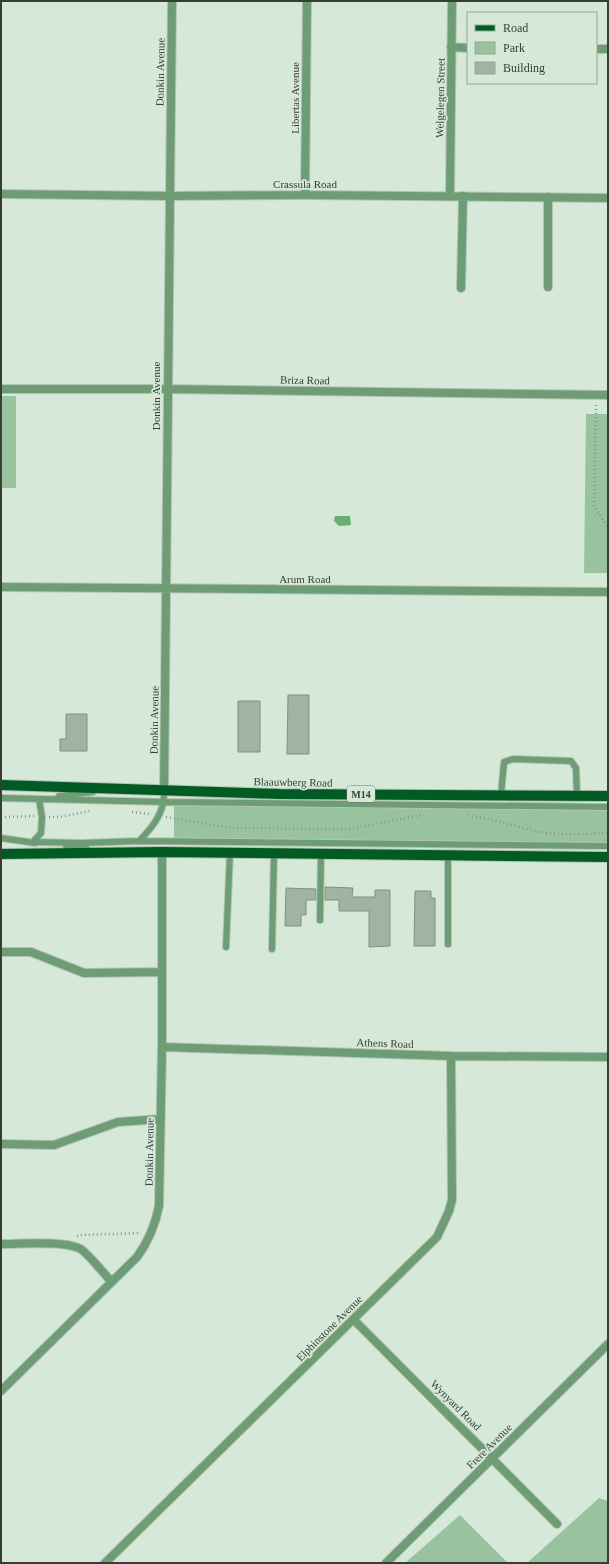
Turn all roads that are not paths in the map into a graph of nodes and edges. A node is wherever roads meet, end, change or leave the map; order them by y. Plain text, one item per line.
1 (172, 1) edge
2 (307, 1) edge
3 (452, 1) edge
4 (451, 47) junction
5 (467, 48) edge
6 (597, 49) edge
7 (608, 49) edge
8 (1, 194) edge
9 (305, 195) junction
10 (169, 196) junction
11 (450, 196) junction
12 (463, 196) junction
13 (548, 197) junction
14 (608, 198) edge
15 (548, 287) dead end
16 (461, 288) dead end
17 (1, 389) edge
18 (167, 389) junction
19 (608, 394) edge
20 (1, 588) edge
21 (167, 589) junction
22 (608, 592) edge
23 (1, 785) edge
24 (114, 789) junction
25 (164, 791) junction
26 (501, 795) junction
27 (577, 796) junction
28 (608, 796) edge
29 (1, 798) edge
30 (39, 799) junction
31 (165, 802) junction
32 (608, 807) edge
33 (1, 838) edge
34 (139, 841) junction
35 (33, 842) junction
36 (608, 846) edge
37 (162, 852) junction
38 (230, 852) junction
39 (120, 853) junction
40 (274, 853) junction
41 (321, 853) junction
42 (1, 854) edge
43 (448, 855) junction
44 (608, 857) edge
45 (320, 920) dead end
46 (448, 944) dead end
47 (226, 947) dead end
48 (272, 949) dead end
49 (1, 952) edge
50 (162, 972) junction
51 (162, 1047) junction
52 (451, 1056) junction
53 (608, 1057) edge
54 (161, 1119) junction
55 (1, 1144) edge
56 (1, 1244) edge
57 (112, 1282) junction
58 (354, 1320) junction
59 (608, 1344) edge
60 (1, 1391) edge
61 (492, 1458) junction
62 (557, 1524) dead end
63 (105, 1563) edge
64 (386, 1563) edge

1 - 10 street, Donkin Avenue
2 - 9 street, Libertas Avenue
3 - 4 street, Welgelegen Street
4 - 5 street
4 - 11 street, Welgelegen Street
6 - 7 street
8 - 10 street, Crassula Road
9 - 10 street, Crassula Road
9 - 11 street, Crassula Road
10 - 18 street, Donkin Avenue
11 - 12 street, Crassula Road
12 - 13 street, Crassula Road
12 - 16 street
13 - 14 street, Crassula Road
13 - 15 street
17 - 18 street, Briza Road
18 - 19 street, Briza Road
18 - 21 street, Donkin Avenue
20 - 21 street, Arum Road
21 - 22 street, Arum Road
21 - 25 street, Donkin Avenue
23 - 24 main road, Blaauwberg Road / M14
24 - 25 main road, Blaauwberg Road / M14
24 - 30 lane
25 - 26 main road, Blaauwberg Road / M14
25 - 31 lane
26 - 27 main road, Blaauwberg Road / M14
26 - 27 lane
27 - 28 main road, Blaauwberg Road / M14
29 - 30 lane
30 - 31 lane
30 - 35 lane
31 - 32 lane
31 - 34 lane
33 - 35 lane
34 - 35 lane
34 - 36 lane
35 - 39 lane
37 - 38 main road
37 - 39 main road
37 - 50 street, Donkin Avenue
38 - 40 main road
38 - 47 lane
39 - 42 main road
40 - 41 main road
40 - 48 lane
41 - 43 main road
41 - 45 lane
43 - 44 main road
43 - 46 lane
49 - 50 street
50 - 51 street, Donkin Avenue
51 - 52 street, Athens Road
51 - 54 street, Donkin Avenue
52 - 53 street, Athens Road
52 - 58 street, Elphinstone Avenue
54 - 55 street
54 - 57 street, Donkin Avenue
56 - 57 street
57 - 60 street, Donkin Avenue
58 - 61 street, Wynyard Road
58 - 63 street, Elphinstone Avenue
59 - 61 street, Frere Avenue
61 - 62 street, Wynyard Road
61 - 64 street, Frere Avenue

